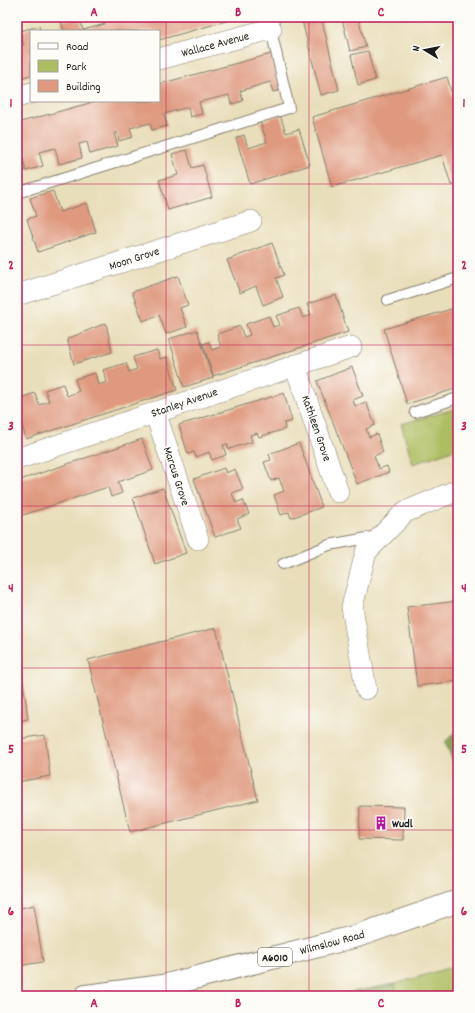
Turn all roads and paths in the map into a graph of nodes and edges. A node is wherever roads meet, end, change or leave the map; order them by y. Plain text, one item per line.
1 (270, 23) edge
2 (160, 59) edge
3 (30, 93) edge
4 (17, 97) edge
5 (17, 193) edge
6 (251, 221) dead end
7 (458, 278) edge
8 (17, 295) edge
9 (388, 300) dead end
10 (351, 347) dead end
11 (295, 365) junction
12 (458, 398) edge
13 (155, 412) junction
14 (415, 412) dead end
15 (17, 459) edge
16 (458, 490) edge
17 (338, 492) dead end
18 (382, 536) junction
19 (198, 539) dead end
20 (283, 564) dead end
21 (366, 689) dead end
22 (458, 902) edge
23 (86, 996) edge

1 - 2 street, Wallace Avenue
1 - 5 lane
3 - 4 street
6 - 8 street, Moon Grove
7 - 9 lane
10 - 11 street, Stanley Avenue
11 - 13 street, Stanley Avenue
11 - 17 street, Kathleen Grove
12 - 14 lane
13 - 15 street, Stanley Avenue
13 - 19 street, Marcus Grove
16 - 18 street
18 - 20 lane
18 - 21 street
22 - 23 highway, Wilmslow Road / A6010

